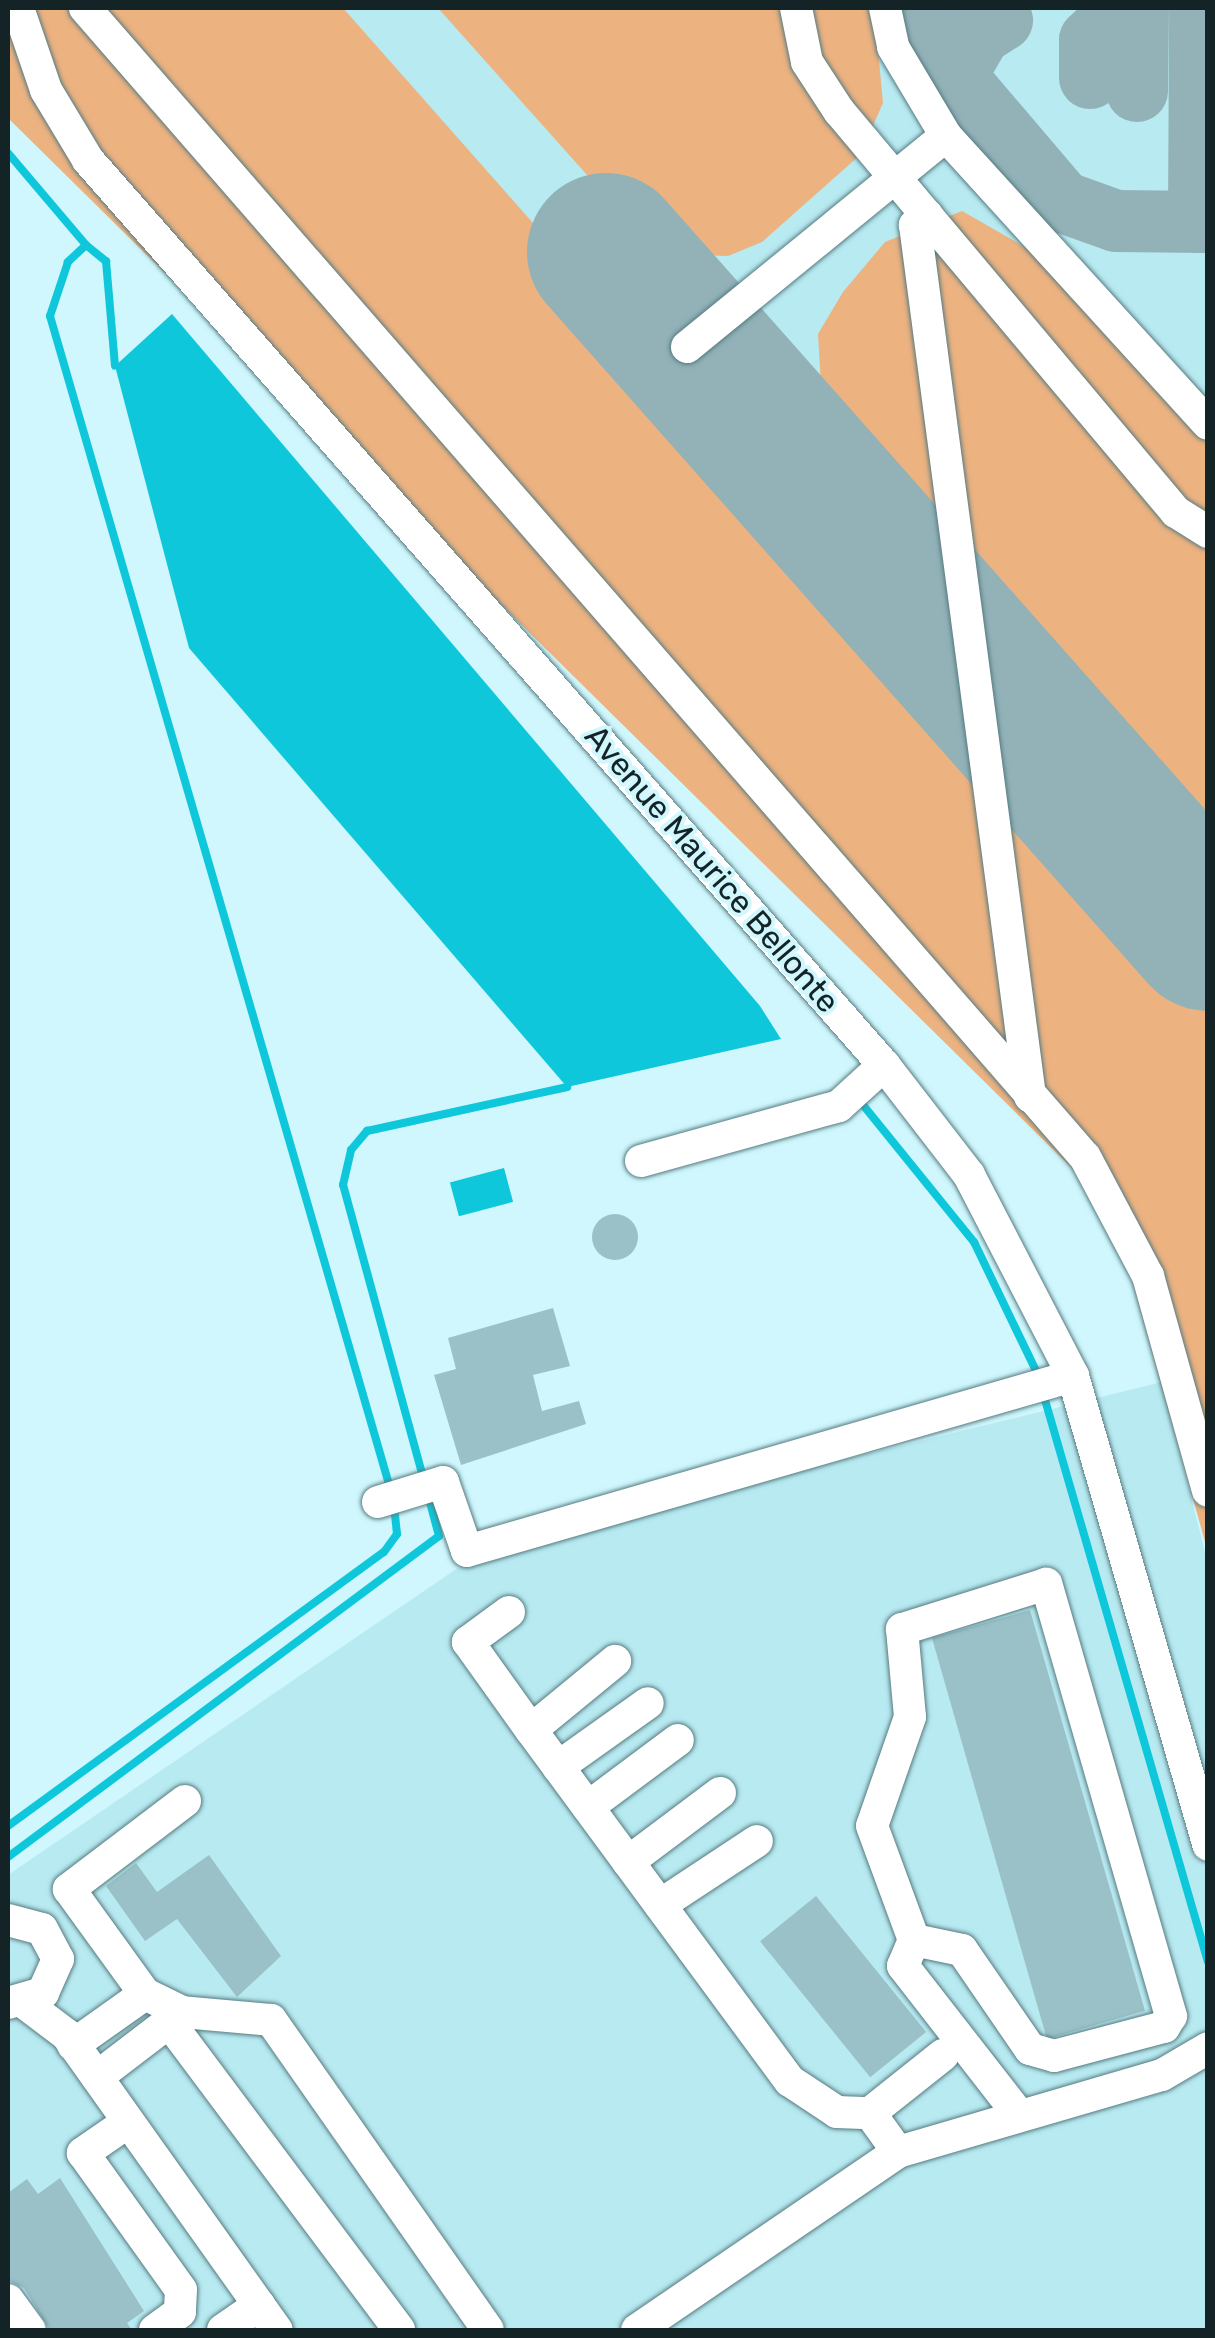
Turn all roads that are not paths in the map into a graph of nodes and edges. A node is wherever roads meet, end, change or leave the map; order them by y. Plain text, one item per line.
1 (18, 8) edge
2 (86, 8) edge
3 (796, 8) edge
4 (885, 8) edge
5 (946, 136) junction
6 (896, 179) junction
7 (927, 215) junction
8 (688, 348) dead end
9 (1208, 424) edge
10 (1208, 532) edge
11 (863, 1084) junction
12 (1030, 1096) junction
13 (642, 1162) dead end
14 (1052, 1382) junction
15 (1208, 1492) edge
16 (378, 1502) dead end
17 (509, 1612) dead end
18 (615, 1661) dead end
19 (648, 1702) dead end
20 (530, 1730) junction
21 (678, 1740) dead end
22 (558, 1767) junction
23 (720, 1793) dead end
24 (185, 1801) dead end
25 (588, 1807) junction
26 (758, 1841) dead end
27 (1208, 1844) edge
28 (628, 1862) junction
29 (660, 1905) junction
30 (8, 1920) edge
31 (914, 1940) junction
32 (52, 1982) junction
33 (144, 1994) junction
34 (17, 2004) edge
35 (175, 2017) junction
36 (70, 2040) junction
37 (1208, 2048) edge
38 (942, 2055) dead end
39 (1208, 2073) edge
40 (1162, 2075) junction
41 (97, 2078) junction
42 (870, 2112) junction
43 (1019, 2115) junction
44 (128, 2122) junction
45 (898, 2152) junction
46 (8, 2300) edge
47 (268, 2318) edge
48 (30, 2330) edge
49 (155, 2330) edge
50 (223, 2330) edge
51 (399, 2330) edge
52 (488, 2330) edge
53 (637, 2330) edge

1 - 11 street, Avenue Maurice Bellonte
2 - 12 street
3 - 6 street
4 - 5 street
5 - 6 street
5 - 9 street
6 - 7 street
6 - 8 street
7 - 10 street
7 - 12 street
11 - 13 street
11 - 14 street, Avenue Maurice Bellonte
12 - 15 street
14 - 16 street
14 - 27 street, Avenue Maurice Bellonte
17 - 20 street
18 - 20 street
19 - 22 street
20 - 22 street
21 - 25 street
22 - 25 street
23 - 28 street
24 - 33 street
25 - 28 street
26 - 29 street
28 - 29 street
29 - 42 street
30 - 32 street
31 - 31 street
31 - 43 street
32 - 34 street
32 - 36 street
33 - 35 street
33 - 36 street
34 - 36 street
35 - 41 street
35 - 51 street
35 - 52 street
36 - 41 street
37 - 40 street
38 - 42 street
39 - 40 street
40 - 43 street
41 - 44 street
42 - 45 street
43 - 45 street
44 - 47 street
44 - 49 street
45 - 53 street
46 - 48 street
47 - 50 street

